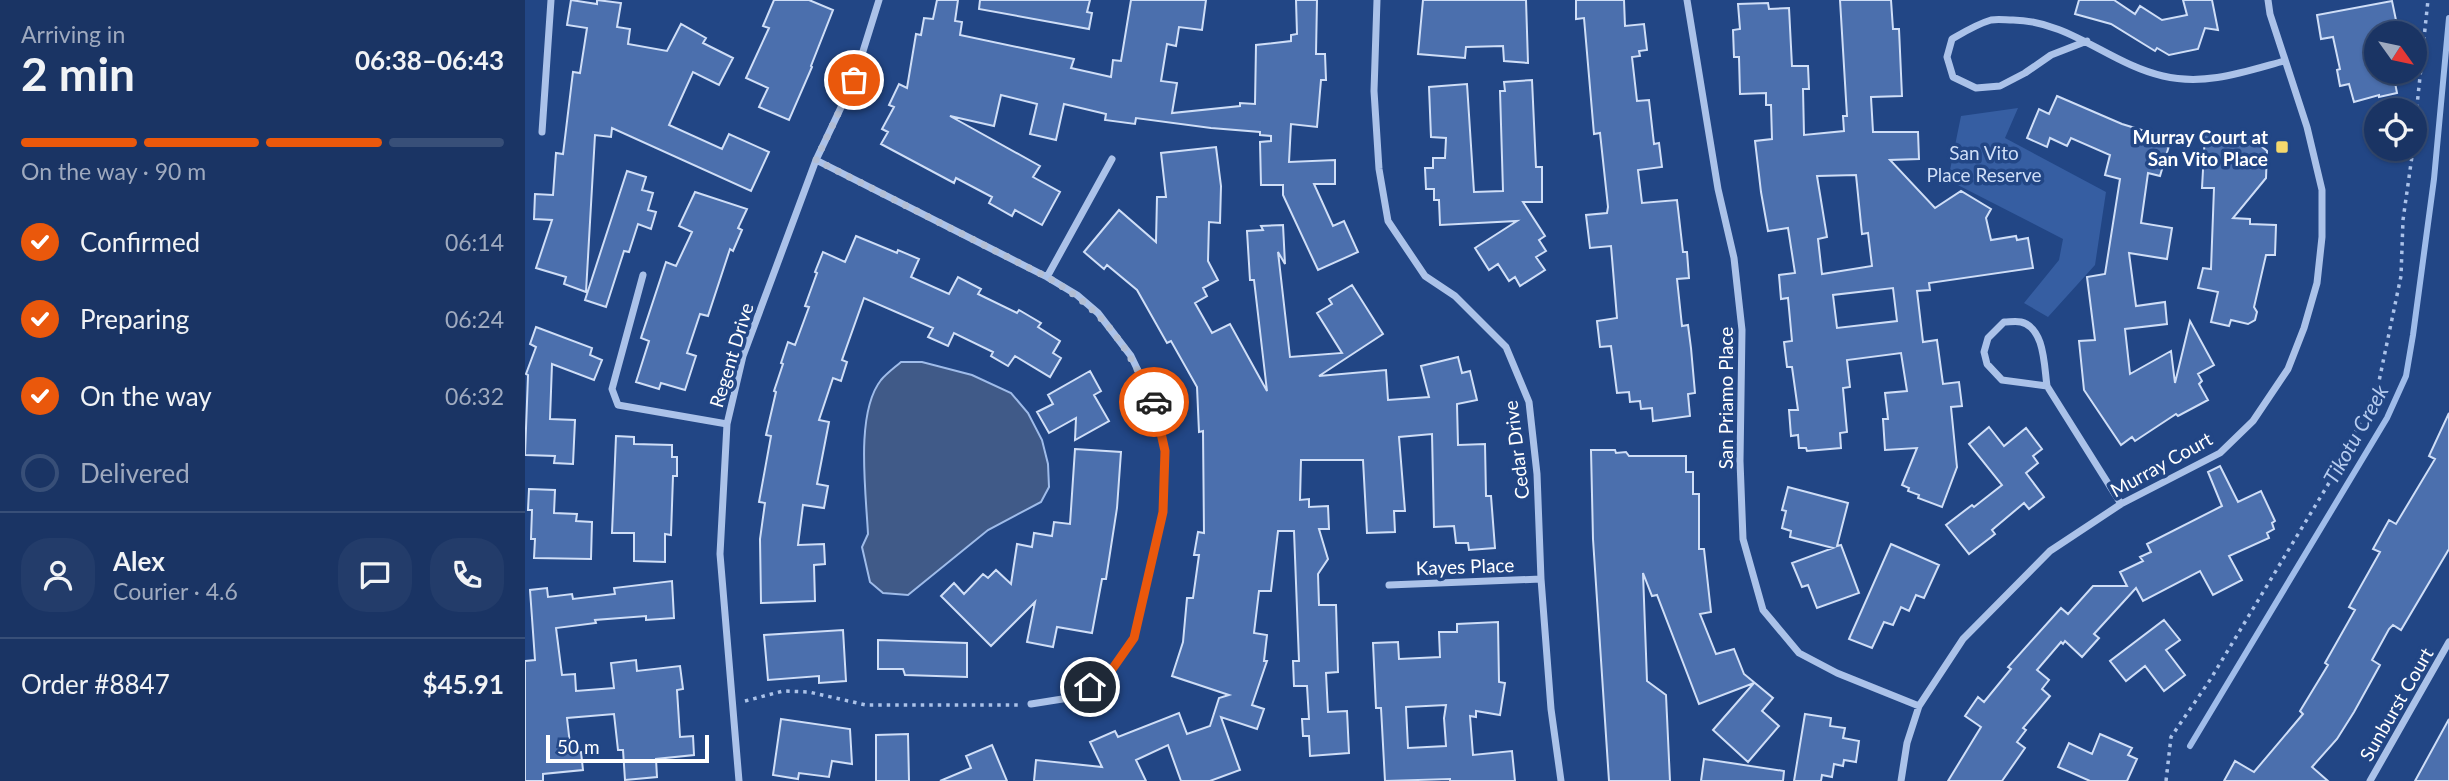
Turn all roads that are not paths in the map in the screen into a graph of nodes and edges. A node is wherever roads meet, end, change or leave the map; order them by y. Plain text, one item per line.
1 (551, 0) edge
2 (879, 0) edge
3 (1377, 0) edge
4 (1687, 0) edge
5 (2269, 0) edge
6 (2087, 41) junction
7 (2284, 61) junction
8 (543, 132) dead end
9 (1112, 159) dead end
10 (816, 160) junction
11 (643, 275) dead end
12 (1047, 277) junction
13 (2047, 386) junction
14 (727, 424) junction
15 (2121, 504) junction
16 (1541, 579) junction
17 (1389, 585) dead end
18 (2449, 643) edge
19 (1031, 704) road end
20 (1919, 706) junction
21 (739, 781) edge
22 (1561, 781) edge
23 (1901, 781) edge
24 (2370, 781) edge

1 - 8 street
2 - 10 street, Regent Drive
3 - 16 street, Cedar Drive
4 - 20 street, San Priamo Place
5 - 7 street, Murray Court
6 - 6 street
6 - 7 street
7 - 15 street, Murray Court
9 - 12 street
10 - 12 street
10 - 14 street, Regent Drive
11 - 14 street
12 - 19 street
13 - 13 street
13 - 15 street
14 - 21 street, Regent Drive
15 - 20 street, Murray Court
16 - 17 street, Kayes Place
16 - 22 street, Cedar Drive
18 - 24 street, Sunburst Court
20 - 23 street, Murray Court

